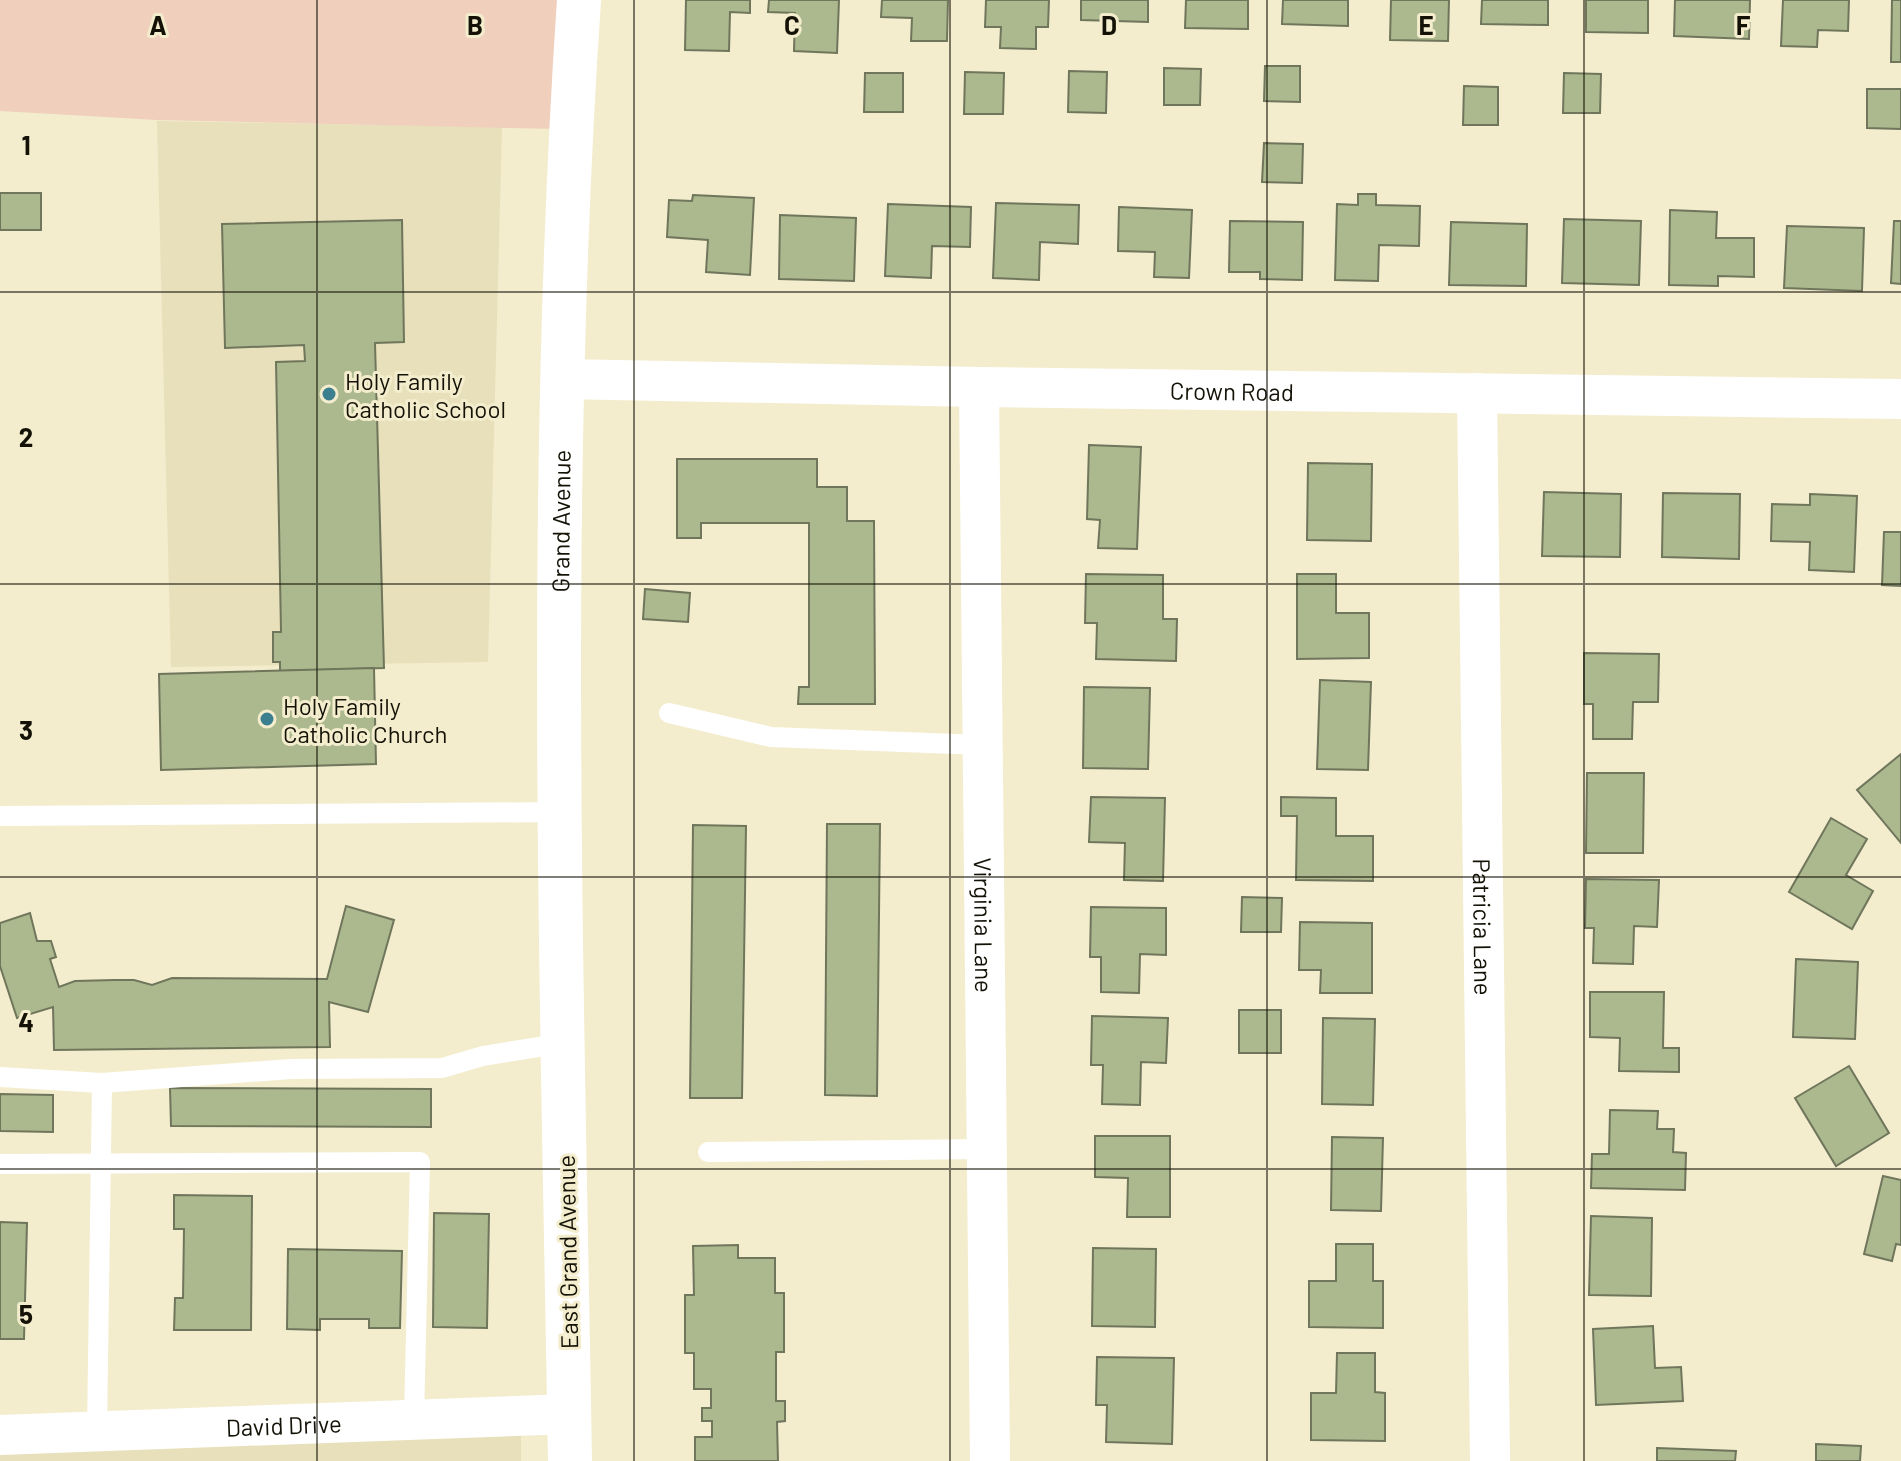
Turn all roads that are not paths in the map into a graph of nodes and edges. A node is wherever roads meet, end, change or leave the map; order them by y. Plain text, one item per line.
1 (579, 0) edge
2 (562, 379) junction
3 (979, 387) junction
4 (1477, 393) junction
5 (1901, 399) edge
6 (669, 713) dead end
7 (982, 745) junction
8 (561, 812) junction
9 (0, 816) edge
10 (564, 1043) junction
11 (0, 1077) edge
12 (102, 1083) junction
13 (987, 1149) junction
14 (708, 1152) dead end
15 (0, 1164) edge
16 (101, 1164) junction
17 (569, 1414) junction
18 (414, 1419) junction
19 (97, 1431) junction
20 (0, 1435) edge
21 (570, 1461) edge
22 (990, 1461) edge
23 (1490, 1461) edge

1 - 2 main road, Grand Avenue
2 - 3 street, Crown Road
2 - 8 main road, Grand Avenue
3 - 4 street, Crown Road
3 - 7 street, Virginia Lane
4 - 5 street, Crown Road
4 - 23 street, Patricia Lane
6 - 7 lane
7 - 13 street, Virginia Lane
8 - 9 lane
8 - 10 main road, Grand Avenue
10 - 12 lane
10 - 17 main road, East Grand Avenue
11 - 12 lane
12 - 16 lane
13 - 14 lane
13 - 22 street, Virginia Lane
15 - 16 lane
16 - 18 lane
16 - 19 lane
17 - 18 street, David Drive
17 - 21 main road, East Grand Avenue
18 - 19 street, David Drive
19 - 20 street, David Drive

